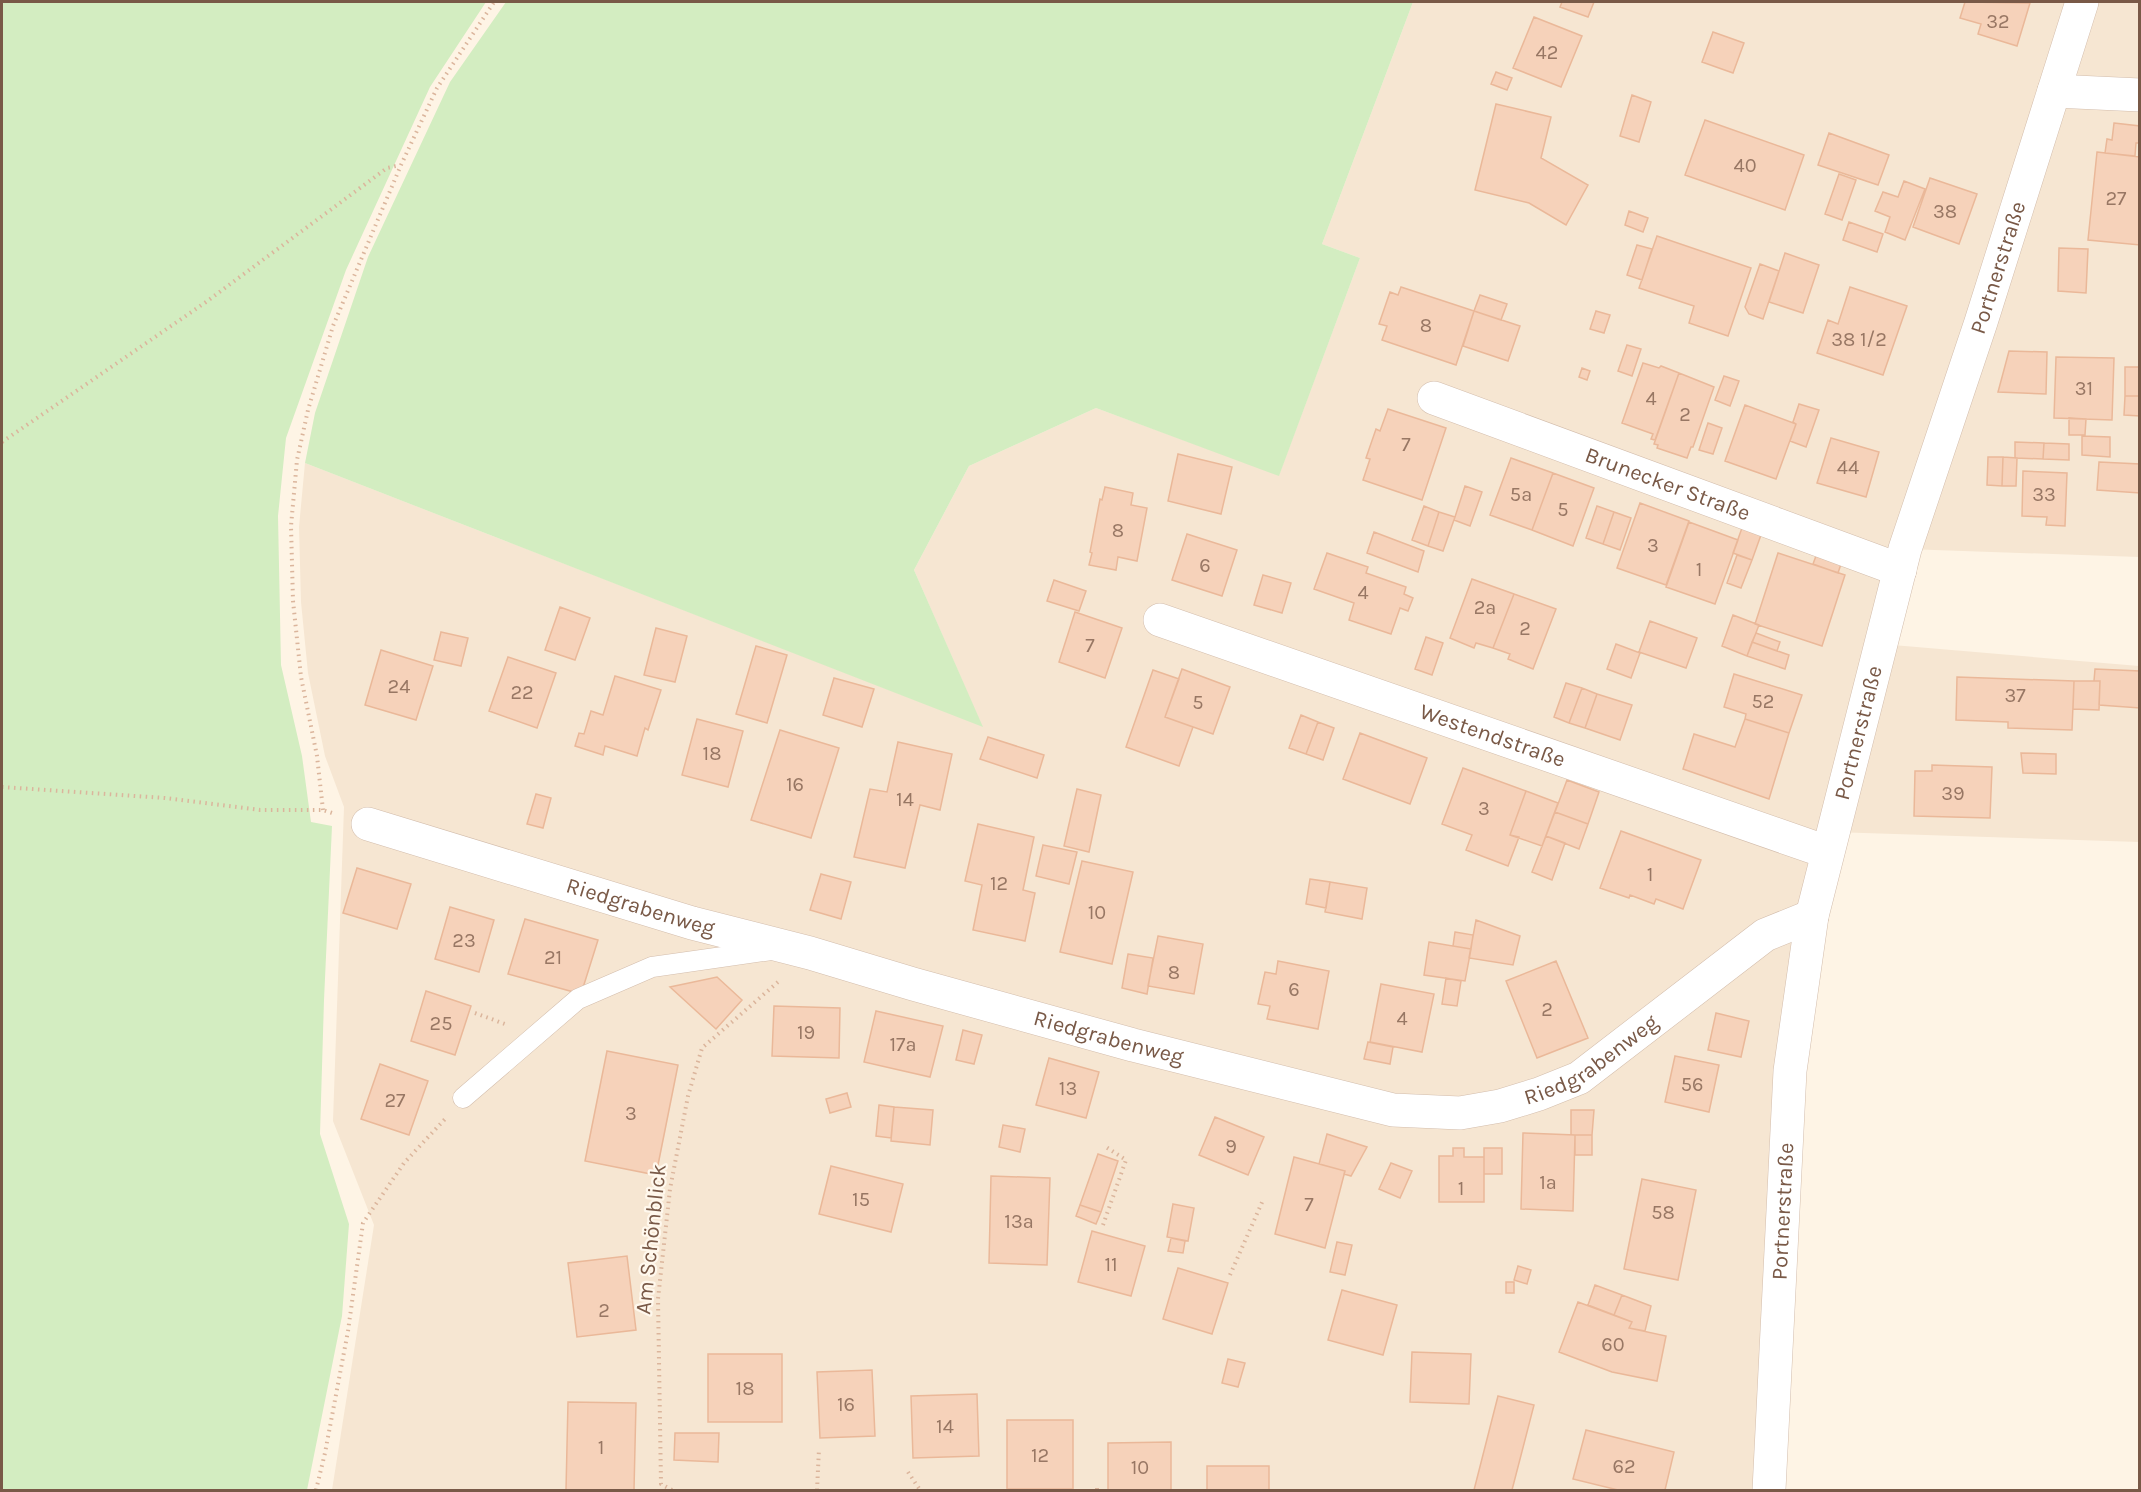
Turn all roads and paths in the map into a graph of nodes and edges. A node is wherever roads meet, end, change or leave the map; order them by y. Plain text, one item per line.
1 (494, 2) edge
2 (2082, 2) edge
3 (2054, 91) junction
4 (2139, 95) edge
5 (401, 165) junction
6 (1434, 398) dead end
7 (2, 442) edge
8 (1900, 570) junction
9 (1160, 620) dead end
10 (2, 787) edge
11 (368, 824) dead end
12 (1827, 852) junction
13 (1812, 916) junction
14 (785, 948) junction
15 (747, 1010) dead end
16 (463, 1098) joint
17 (1106, 1147) dead end
18 (1263, 1200) dead end
19 (1103, 1225) dead end
20 (1230, 1275) dead end
21 (819, 1449) dead end
22 (908, 1472) dead end
23 (316, 1491) edge
24 (672, 1491) edge
25 (817, 1491) edge
26 (920, 1491) edge
27 (1769, 1491) edge

1 - 5 path
2 - 3 street, Portnerstraße
3 - 4 street
3 - 8 street, Portnerstraße
5 - 7 path
5 - 10 path
6 - 8 street, Brunecker Straße
8 - 12 street, Portnerstraße
9 - 12 street, Westendstraße
11 - 14 street, Riedgrabenweg
12 - 13 street, Portnerstraße
13 - 14 street, Riedgrabenweg
13 - 27 street, Portnerstraße
14 - 16 lane
15 - 24 path, Am Schönblick
16 - 23 path
17 - 19 path
18 - 20 path
21 - 25 path
22 - 26 path

